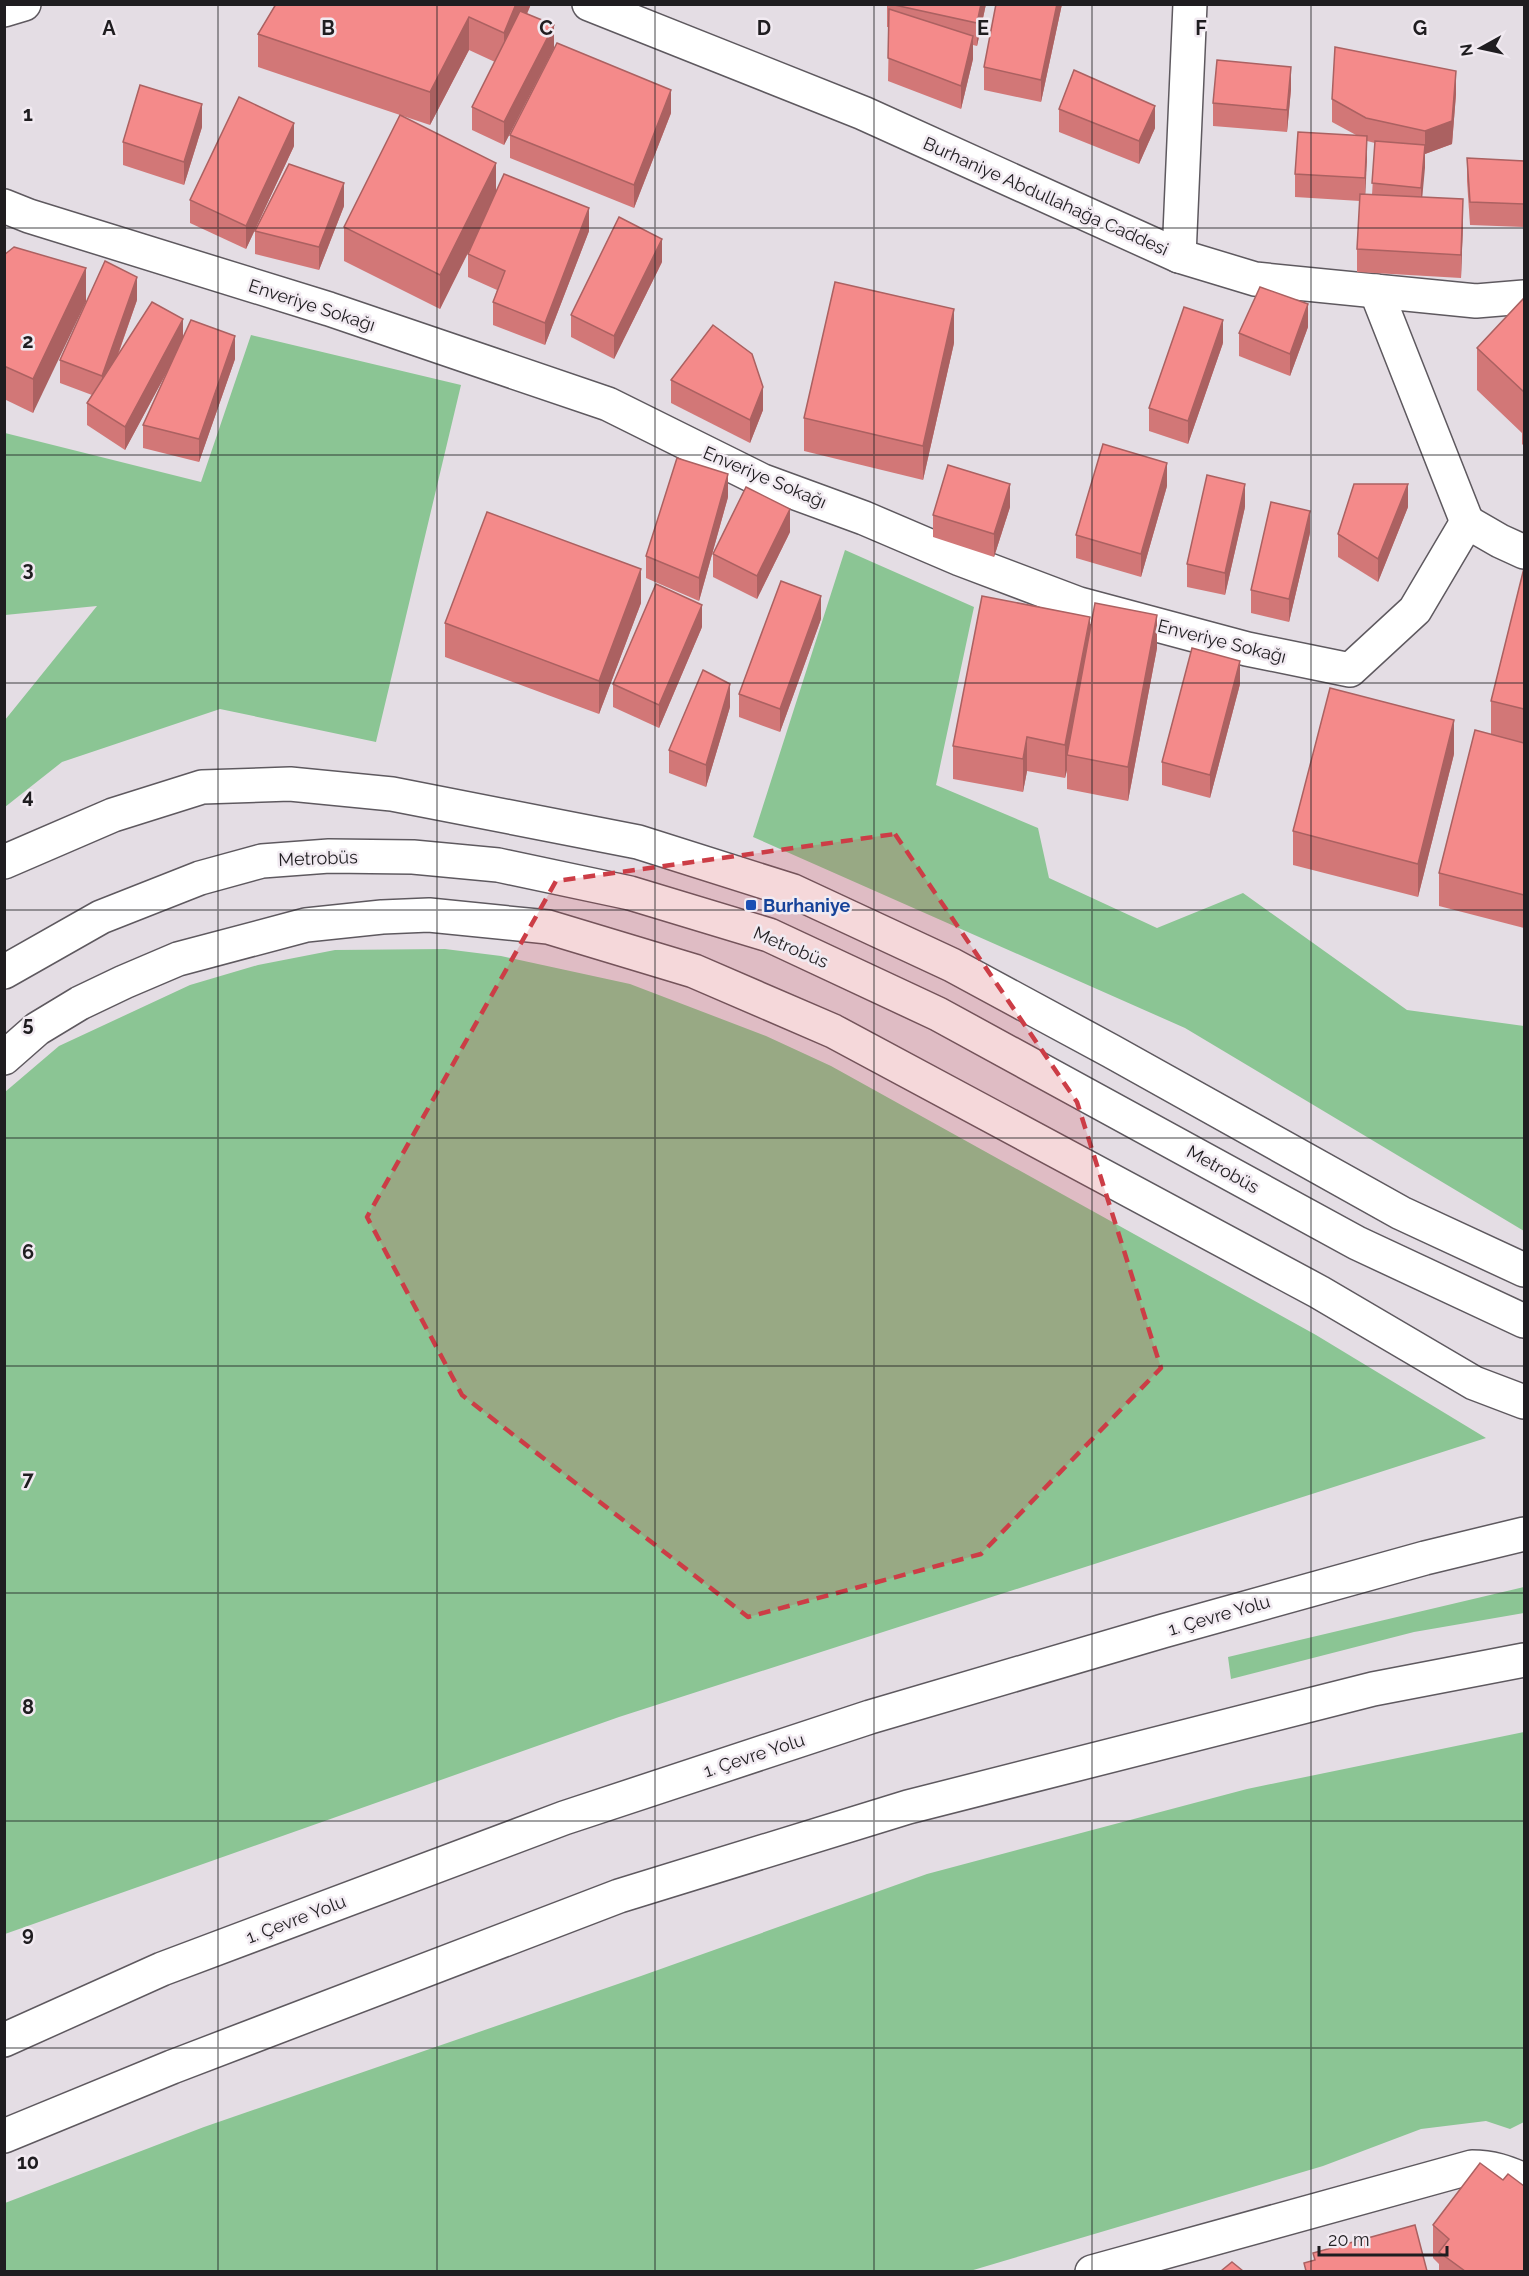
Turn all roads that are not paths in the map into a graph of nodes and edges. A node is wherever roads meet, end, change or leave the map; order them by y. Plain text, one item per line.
1 (24, 4) edge
2 (589, 4) edge
3 (1190, 4) edge
4 (4, 10) edge
5 (4, 206) edge
6 (1179, 256) junction
7 (1377, 291) junction
8 (1524, 297) edge
9 (1467, 522) junction
10 (1524, 552) edge
11 (4, 862) edge
12 (4, 972) edge
13 (4, 1058) edge
14 (1524, 1270) edge
15 (1524, 1321) edge
16 (1524, 1402) edge
17 (1524, 1534) edge
18 (1524, 1660) edge
19 (4, 2040) edge
20 (4, 2136) edge
21 (1524, 2180) edge
22 (1092, 2271) edge

1 - 4 main road
2 - 6 main road, Burhaniye Abdullahağa Caddesi
3 - 6 main road
5 - 9 main road, Enveriye Sokağı
6 - 7 main road, Burhaniye Abdullahağa Caddesi
7 - 8 main road, Burhaniye Abdullahağa Caddesi
7 - 9 main road
9 - 10 main road
11 - 14 main road
12 - 15 main road, Metrobüs
13 - 16 main road
17 - 19 main road, 1. Çevre Yolu
18 - 20 main road
21 - 22 main road

